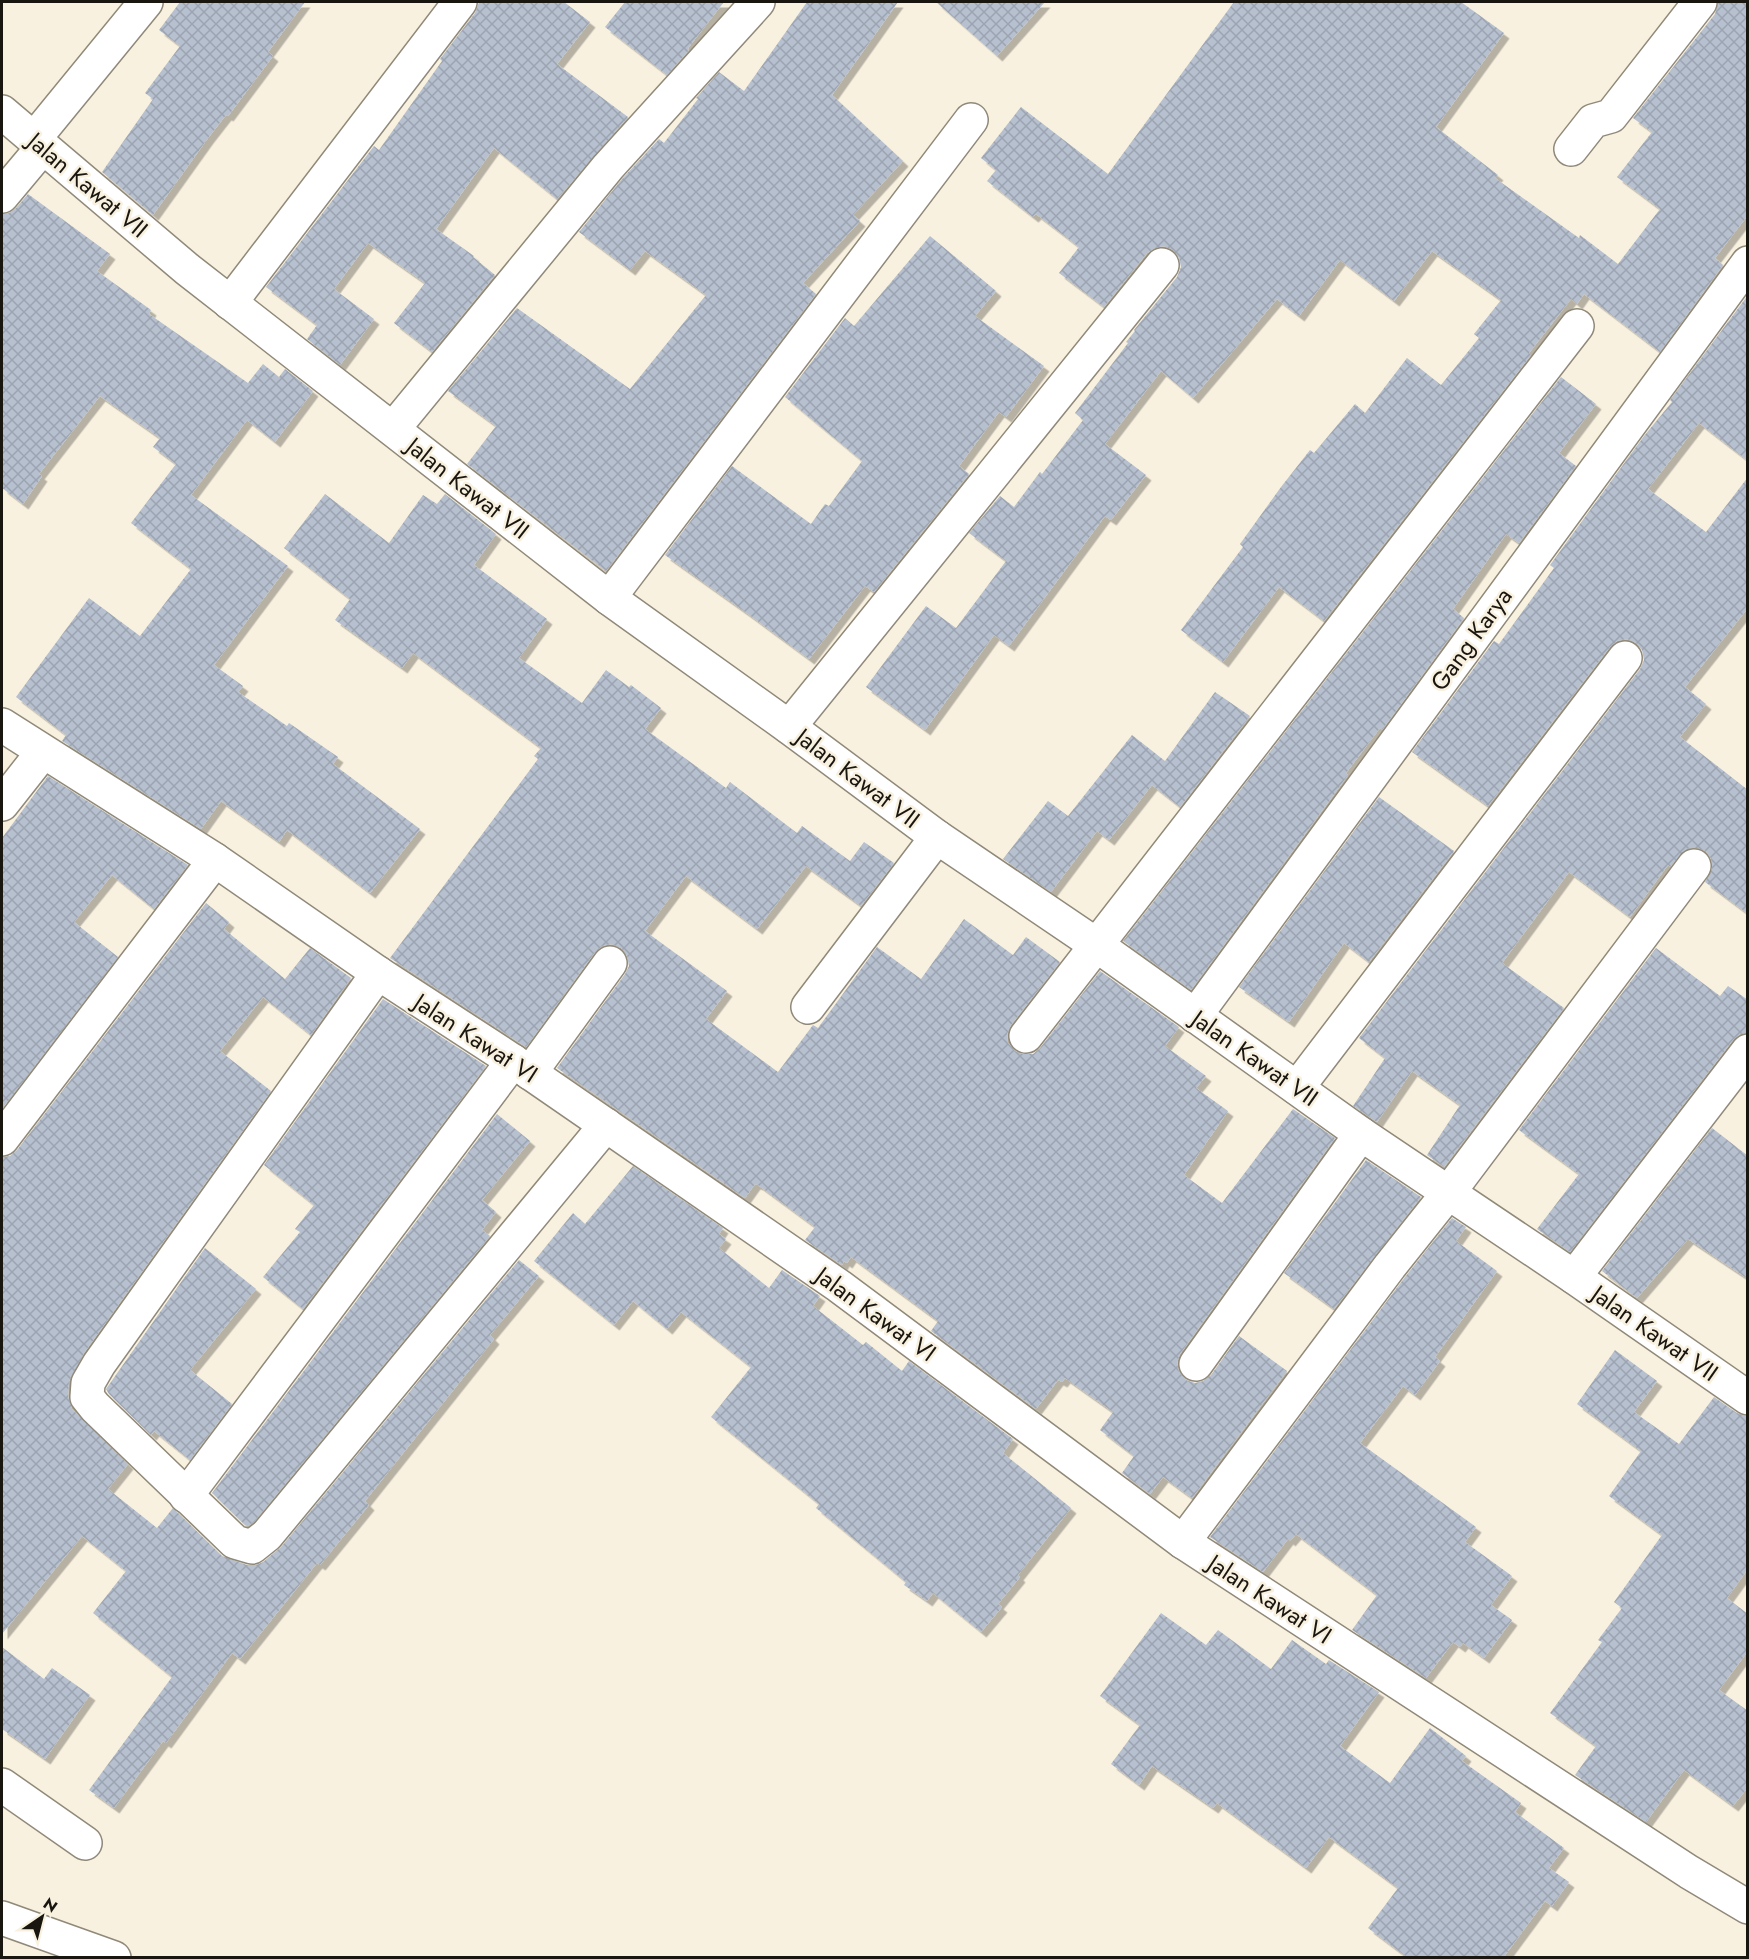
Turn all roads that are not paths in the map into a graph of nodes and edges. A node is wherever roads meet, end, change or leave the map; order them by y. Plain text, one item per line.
1 (147, 2) edge
2 (460, 2) edge
3 (758, 2) edge
4 (1700, 2) edge
5 (2, 112) edge
6 (971, 120) dead end
7 (38, 143) junction
8 (1571, 149) dead end
9 (2, 196) edge
10 (1748, 263) edge
11 (1162, 265) dead end
12 (230, 303) junction
13 (1577, 326) dead end
14 (393, 429) junction
15 (609, 598) junction
16 (1625, 658) dead end
17 (2, 725) edge
18 (789, 727) junction
19 (43, 752) junction
20 (2, 804) edge
21 (937, 837) junction
22 (215, 860) junction
23 (1694, 866) dead end
24 (1095, 944) junction
25 (610, 963) dead end
26 (378, 973) junction
27 (808, 1007) dead end
28 (1195, 1016) junction
29 (1026, 1036) dead end
30 (1748, 1051) edge
31 (522, 1067) junction
32 (1297, 1088) junction
33 (606, 1125) junction
34 (1361, 1134) junction
35 (2, 1139) edge
36 (1449, 1192) junction
37 (1574, 1277) junction
38 (1196, 1364) dead end
39 (1748, 1398) edge
40 (186, 1496) junction
41 (1183, 1542) junction
42 (2, 1785) edge
43 (85, 1843) dead end
44 (1748, 1907) edge
45 (2, 1918) edge
46 (114, 1958) edge

1 - 7 main road
2 - 12 main road
3 - 14 main road
4 - 8 main road
5 - 7 main road, Jalan Kawat VII
6 - 15 main road
7 - 9 main road
7 - 12 main road, Jalan Kawat VII
10 - 28 main road, Gang Karya
11 - 18 main road
12 - 14 main road, Jalan Kawat VII
13 - 24 main road
14 - 15 main road, Jalan Kawat VII
15 - 18 main road, Jalan Kawat VII
16 - 32 main road
17 - 19 main road, Jalan Kawat VI
18 - 21 main road, Jalan Kawat VII
19 - 20 main road
19 - 22 main road, Jalan Kawat VI
21 - 24 main road, Jalan Kawat VII
21 - 27 main road
22 - 26 main road, Jalan Kawat VI
22 - 35 main road
23 - 36 main road
24 - 28 main road, Jalan Kawat VII
24 - 29 main road
25 - 31 main road
26 - 31 main road, Jalan Kawat VI
26 - 40 main road
28 - 32 main road, Jalan Kawat VII
30 - 37 main road
31 - 33 main road, Jalan Kawat VI
31 - 40 main road
32 - 34 main road, Jalan Kawat VII
33 - 40 main road
33 - 41 main road, Jalan Kawat VI
34 - 36 main road, Jalan Kawat VII
34 - 38 main road
36 - 37 main road, Jalan Kawat VII
36 - 41 main road
37 - 39 main road, Jalan Kawat VII
41 - 44 main road, Jalan Kawat VI
42 - 43 main road
45 - 46 main road

